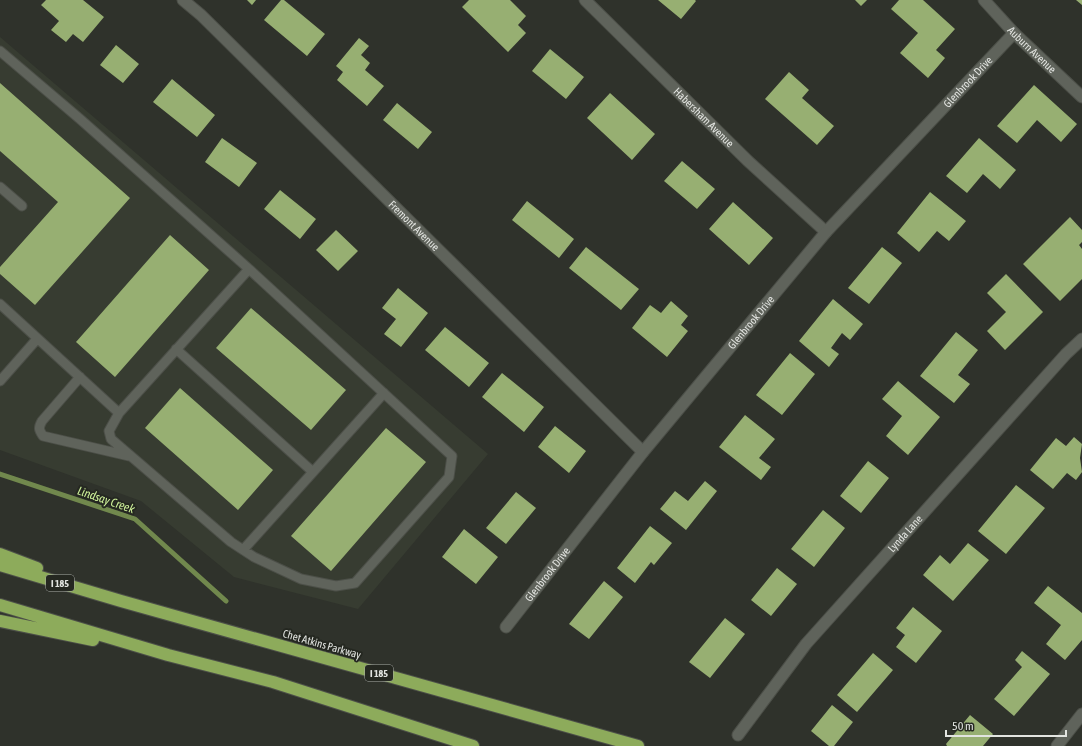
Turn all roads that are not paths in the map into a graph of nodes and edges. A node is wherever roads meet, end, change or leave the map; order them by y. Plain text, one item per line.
1 (183, 0) edge
2 (585, 0) edge
3 (984, 0) edge
4 (1014, 33) junction
5 (0, 51) edge
6 (1082, 97) edge
7 (0, 187) edge
8 (22, 206) dead end
9 (826, 232) junction
10 (249, 269) junction
11 (0, 304) edge
12 (37, 339) junction
13 (1082, 339) edge
14 (176, 350) junction
15 (80, 377) junction
16 (0, 381) edge
17 (384, 393) junction
18 (119, 413) junction
19 (643, 452) junction
20 (131, 456) junction
21 (313, 472) junction
22 (243, 550) junction
23 (0, 554) edge
24 (0, 565) edge
25 (121, 600) junction
26 (0, 605) edge
27 (0, 621) edge
28 (506, 627) dead end
29 (168, 655) junction
30 (1082, 714) edge
31 (738, 736) dead end
32 (473, 746) edge
33 (638, 746) edge
34 (1057, 746) edge

1 - 19 street, Fremont Avenue
2 - 9 street, Habersham Avenue
3 - 4 street, Auburn Avenue
4 - 6 street, Auburn Avenue
4 - 9 street, Glenbrook Drive
5 - 10 lane
7 - 8 lane
9 - 19 street, Glenbrook Drive
10 - 14 lane
10 - 17 lane
11 - 12 lane
12 - 15 lane
12 - 16 lane
13 - 31 street, Lynda Lane
14 - 18 lane
14 - 21 lane
15 - 18 lane
15 - 20 lane
17 - 21 lane
17 - 22 lane
18 - 20 lane
19 - 28 street, Glenbrook Drive
20 - 22 lane
21 - 22 lane
23 - 25 highway
24 - 25 highway, Chet Atkins Parkway / I 185
25 - 33 highway, Chet Atkins Parkway / I 185
26 - 29 highway
27 - 29 highway
29 - 32 highway
30 - 34 street

